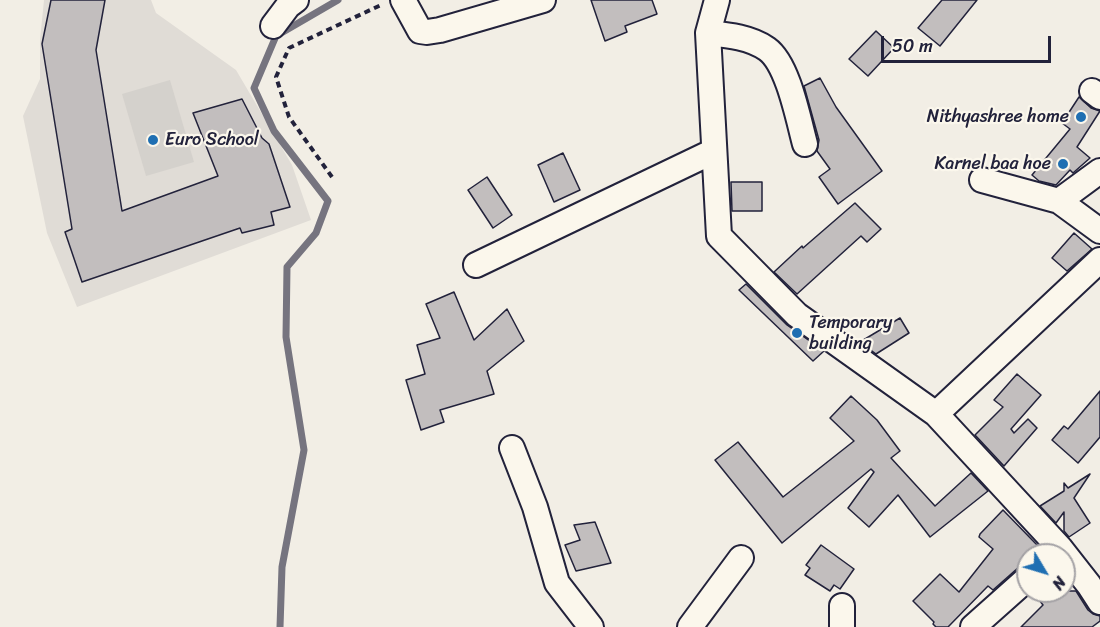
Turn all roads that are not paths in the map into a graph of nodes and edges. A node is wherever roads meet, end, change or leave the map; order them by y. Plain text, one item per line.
1 (296, 0) edge
2 (403, 0) edge
3 (543, 0) edge
4 (717, 0) edge
5 (273, 26) dead end
6 (708, 33) junction
7 (805, 144) dead end
8 (714, 151) junction
9 (1100, 171) edge
10 (982, 180) dead end
11 (1059, 201) junction
12 (1100, 231) edge
13 (1100, 260) edge
14 (476, 265) dead end
15 (936, 414) junction
16 (512, 448) dead end
17 (1048, 543) edge
18 (741, 558) dead end
19 (1076, 572) edge
20 (1016, 589) edge
21 (1100, 602) edge
22 (591, 627) edge
23 (690, 627) edge
24 (973, 627) edge

1 - 5 street
2 - 3 street
4 - 6 street
6 - 7 street
6 - 8 street
8 - 14 street
8 - 15 street
9 - 11 street
10 - 11 street
11 - 12 street
13 - 15 street
15 - 17 street
16 - 22 street
18 - 23 street
19 - 21 street
20 - 24 street

